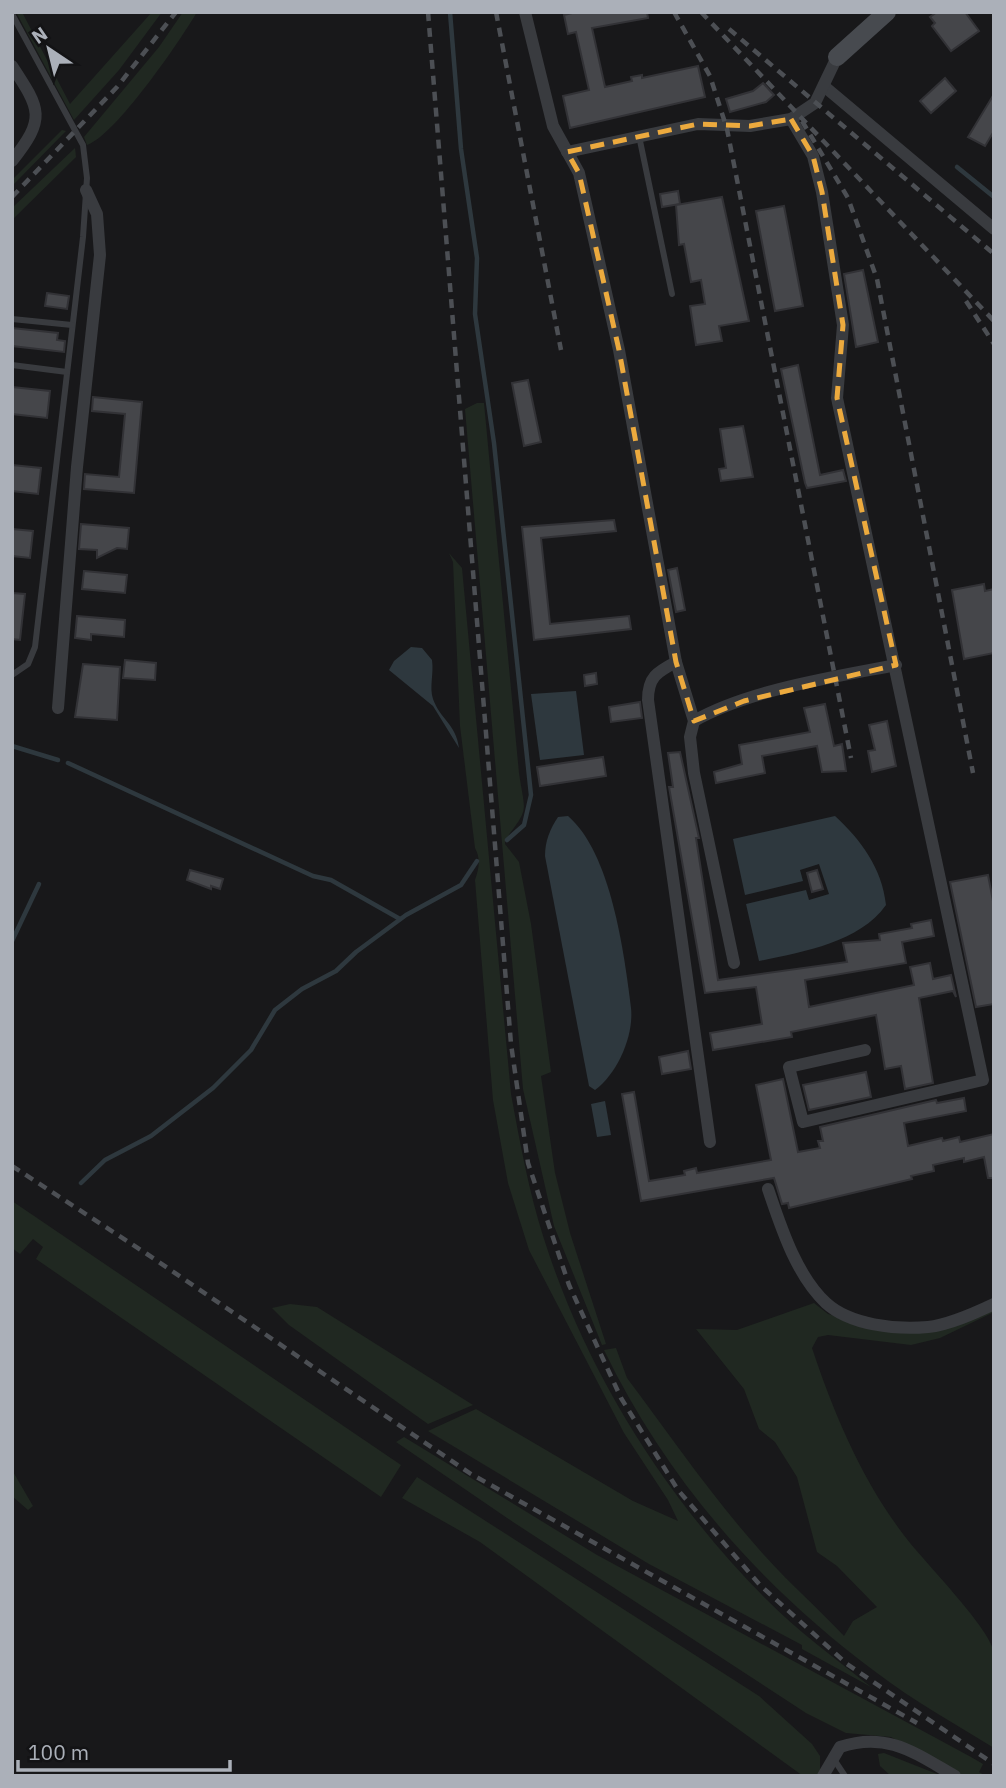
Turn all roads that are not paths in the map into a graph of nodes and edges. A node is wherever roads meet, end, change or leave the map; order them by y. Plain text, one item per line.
1 (525, 12) edge
2 (887, 12) edge
3 (12, 14) edge
4 (837, 57) joint
5 (12, 66) edge
6 (825, 87) junction
7 (791, 119) junction
8 (639, 136) junction
9 (567, 152) junction
10 (12, 161) edge
11 (86, 190) junction
12 (994, 229) edge
13 (671, 294) dead end
14 (12, 319) edge
15 (72, 325) junction
16 (12, 365) edge
17 (67, 372) junction
18 (676, 662) junction
19 (895, 665) junction
20 (12, 675) edge
21 (58, 708) dead end
22 (694, 721) junction
23 (734, 963) dead end
24 (865, 1051) dead end
25 (710, 1142) dead end
26 (768, 1189) dead end
27 (994, 1304) edge
28 (831, 1757) junction
29 (823, 1776) edge
30 (845, 1776) edge
31 (955, 1776) edge

1 - 9 street
2 - 4 street
3 - 11 lane
4 - 6 street
5 - 10 street
6 - 7 street
6 - 12 street
7 - 8 street
7 - 19 street
8 - 9 street
8 - 13 lane
9 - 18 street
11 - 15 lane
11 - 21 street
14 - 15 lane
15 - 17 lane
16 - 17 lane
17 - 20 lane
18 - 22 street
18 - 25 street
19 - 22 street
19 - 24 street
22 - 23 street
26 - 27 street
28 - 29 street
28 - 30 lane
28 - 31 street

